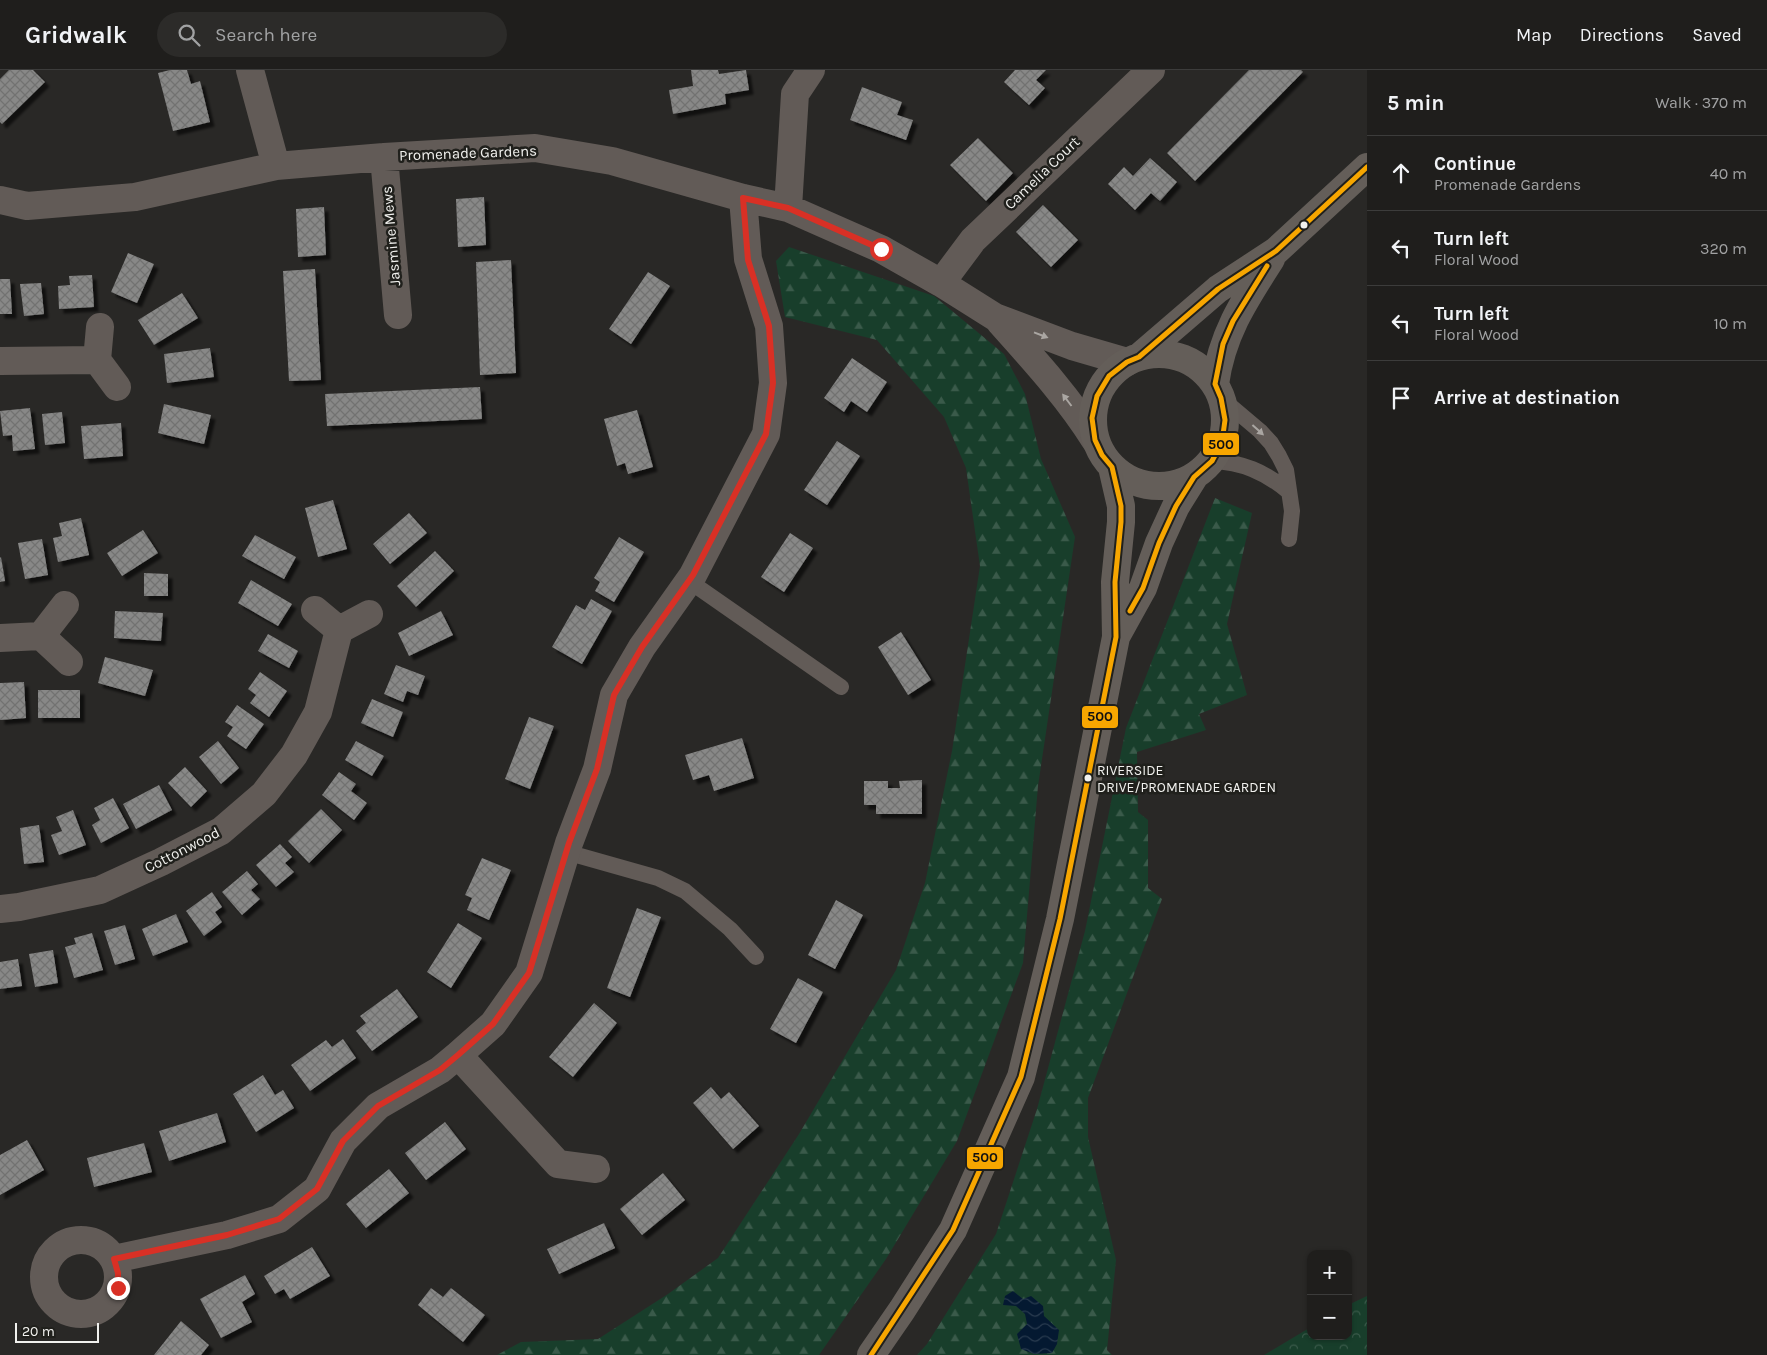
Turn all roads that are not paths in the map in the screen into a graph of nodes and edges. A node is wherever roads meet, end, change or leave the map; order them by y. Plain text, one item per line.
1 (250, 70) edge
2 (811, 70) edge
3 (1151, 70) edge
4 (384, 157) junction
5 (276, 166) junction
6 (1367, 167) edge
7 (743, 198) junction
8 (0, 200) edge
9 (788, 208) junction
10 (1276, 251) junction
11 (941, 283) junction
12 (398, 315) dead end
13 (995, 317) junction
14 (100, 326) dead end
15 (1133, 359) junction
16 (97, 360) junction
17 (0, 361) edge
18 (117, 387) dead end
19 (1218, 391) junction
20 (1095, 440) junction
21 (1112, 467) junction
22 (1203, 469) junction
23 (1288, 491) junction
24 (1289, 539) dead end
25 (689, 581) junction
26 (65, 604) dead end
27 (315, 610) dead end
28 (369, 614) dead end
29 (339, 630) junction
30 (41, 636) junction
31 (1116, 636) junction
32 (0, 638) edge
33 (69, 662) dead end
34 (841, 687) dead end
35 (566, 852) junction
36 (0, 909) edge
37 (756, 956) dead end
38 (458, 1055) junction
39 (596, 1169) dead end
40 (114, 1259) dead end
41 (871, 1355) edge

1 - 5 street
2 - 9 street
3 - 11 street, Camelia Court
4 - 5 street, Promenade Gardens
4 - 7 street, Promenade Gardens
4 - 12 street, Jasmine Mews
5 - 8 street, Promenade Gardens
6 - 10 street
7 - 9 street, Promenade Gardens
7 - 25 street
9 - 11 street, Promenade Gardens
10 - 15 street
10 - 19 street
11 - 13 street, Promenade Gardens
13 -> 15 street, Promenade Gardens
20 -> 13 street, Promenade Gardens
14 - 16 street
15 - 19 street
15 - 20 street
16 - 17 street
16 - 18 street
19 - 22 street
19 -> 23 lane
20 - 21 street
21 - 22 street
21 - 31 street
22 - 23 lane
22 - 31 street
23 - 24 lane
25 - 34 lane
25 - 35 street
26 - 30 street
27 - 29 street
28 - 29 street
29 - 36 street, Cottonwood
30 - 32 street
30 - 33 street
31 - 41 street
35 - 37 lane
35 - 38 street
38 - 39 street
38 - 40 street

